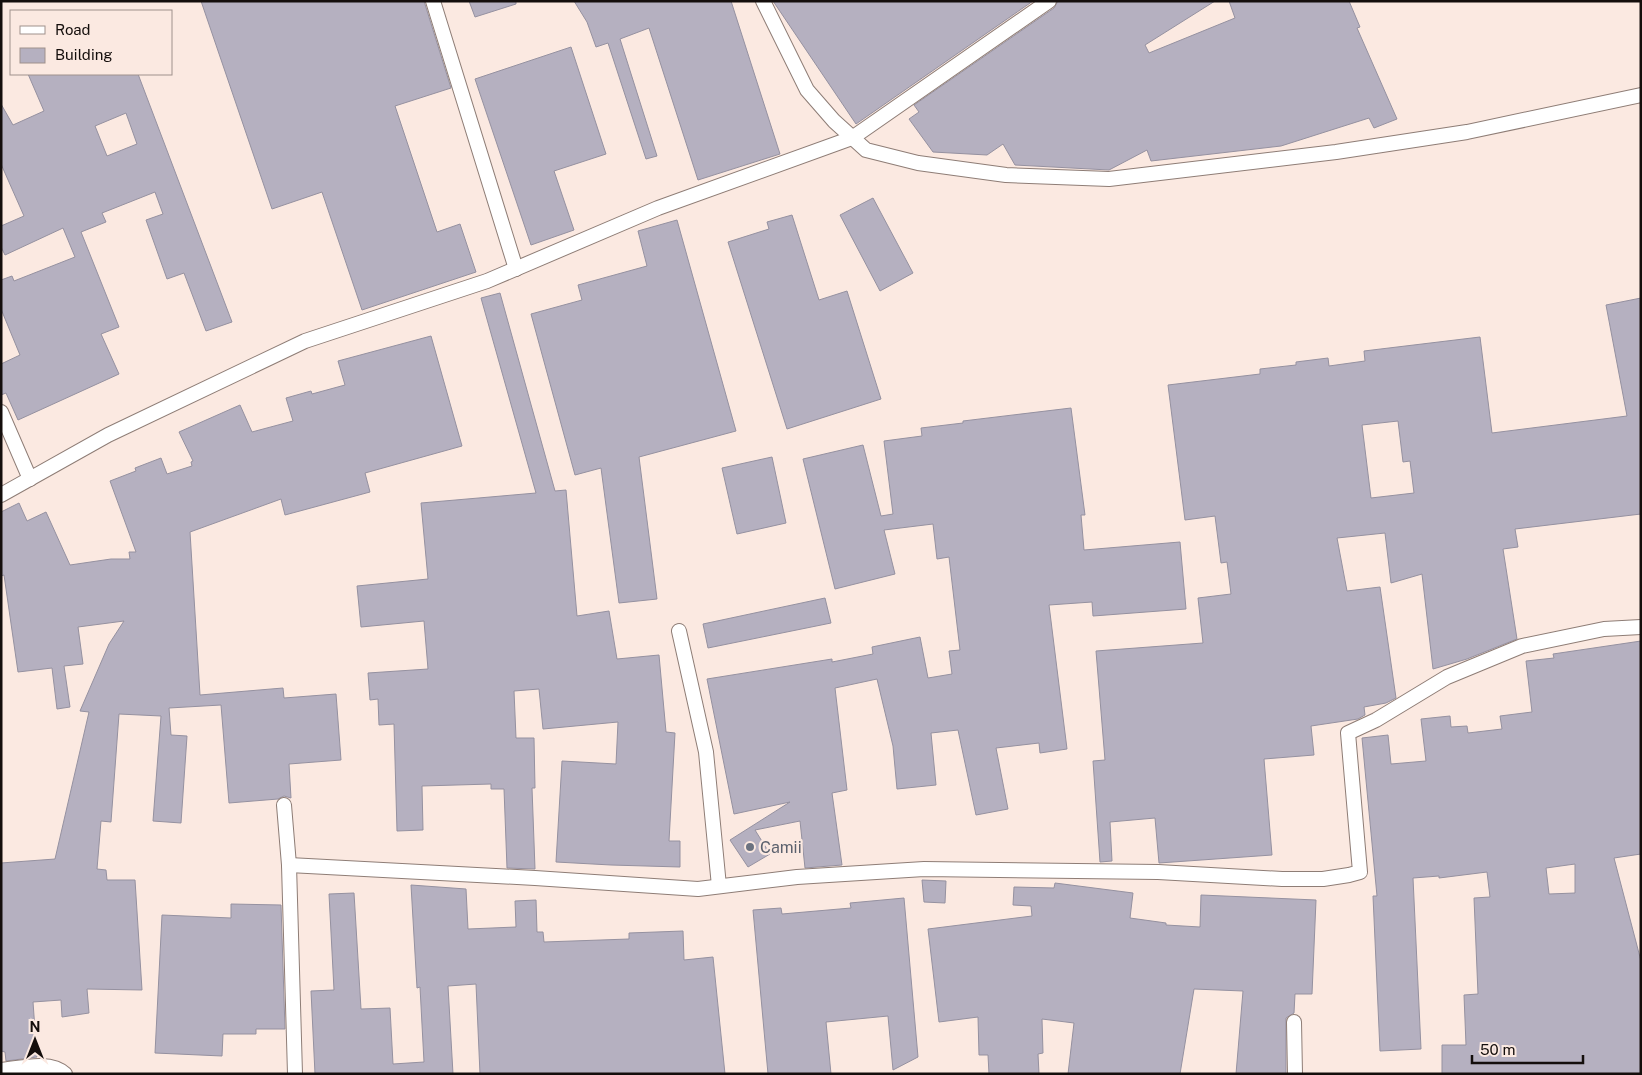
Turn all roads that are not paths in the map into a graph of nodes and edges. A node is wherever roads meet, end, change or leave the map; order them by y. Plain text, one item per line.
1 (433, 1) edge
2 (762, 1) edge
3 (1050, 1) edge
4 (1641, 95) edge
5 (852, 138) junction
6 (516, 269) junction
7 (1, 412) edge
8 (30, 479) junction
9 (1, 495) edge
10 (1641, 627) edge
11 (679, 630) dead end
12 (284, 805) dead end
13 (289, 865) junction
14 (719, 886) junction
15 (1294, 1022) dead end
16 (1, 1070) edge
17 (66, 1074) edge
18 (295, 1074) edge
19 (1295, 1074) edge

1 - 6 street
2 - 5 street
3 - 5 street
4 - 5 street
5 - 6 street
6 - 8 street
7 - 8 street
8 - 9 street
10 - 14 street
11 - 14 street
12 - 13 street
13 - 14 street
13 - 18 street
15 - 19 street
16 - 17 street

